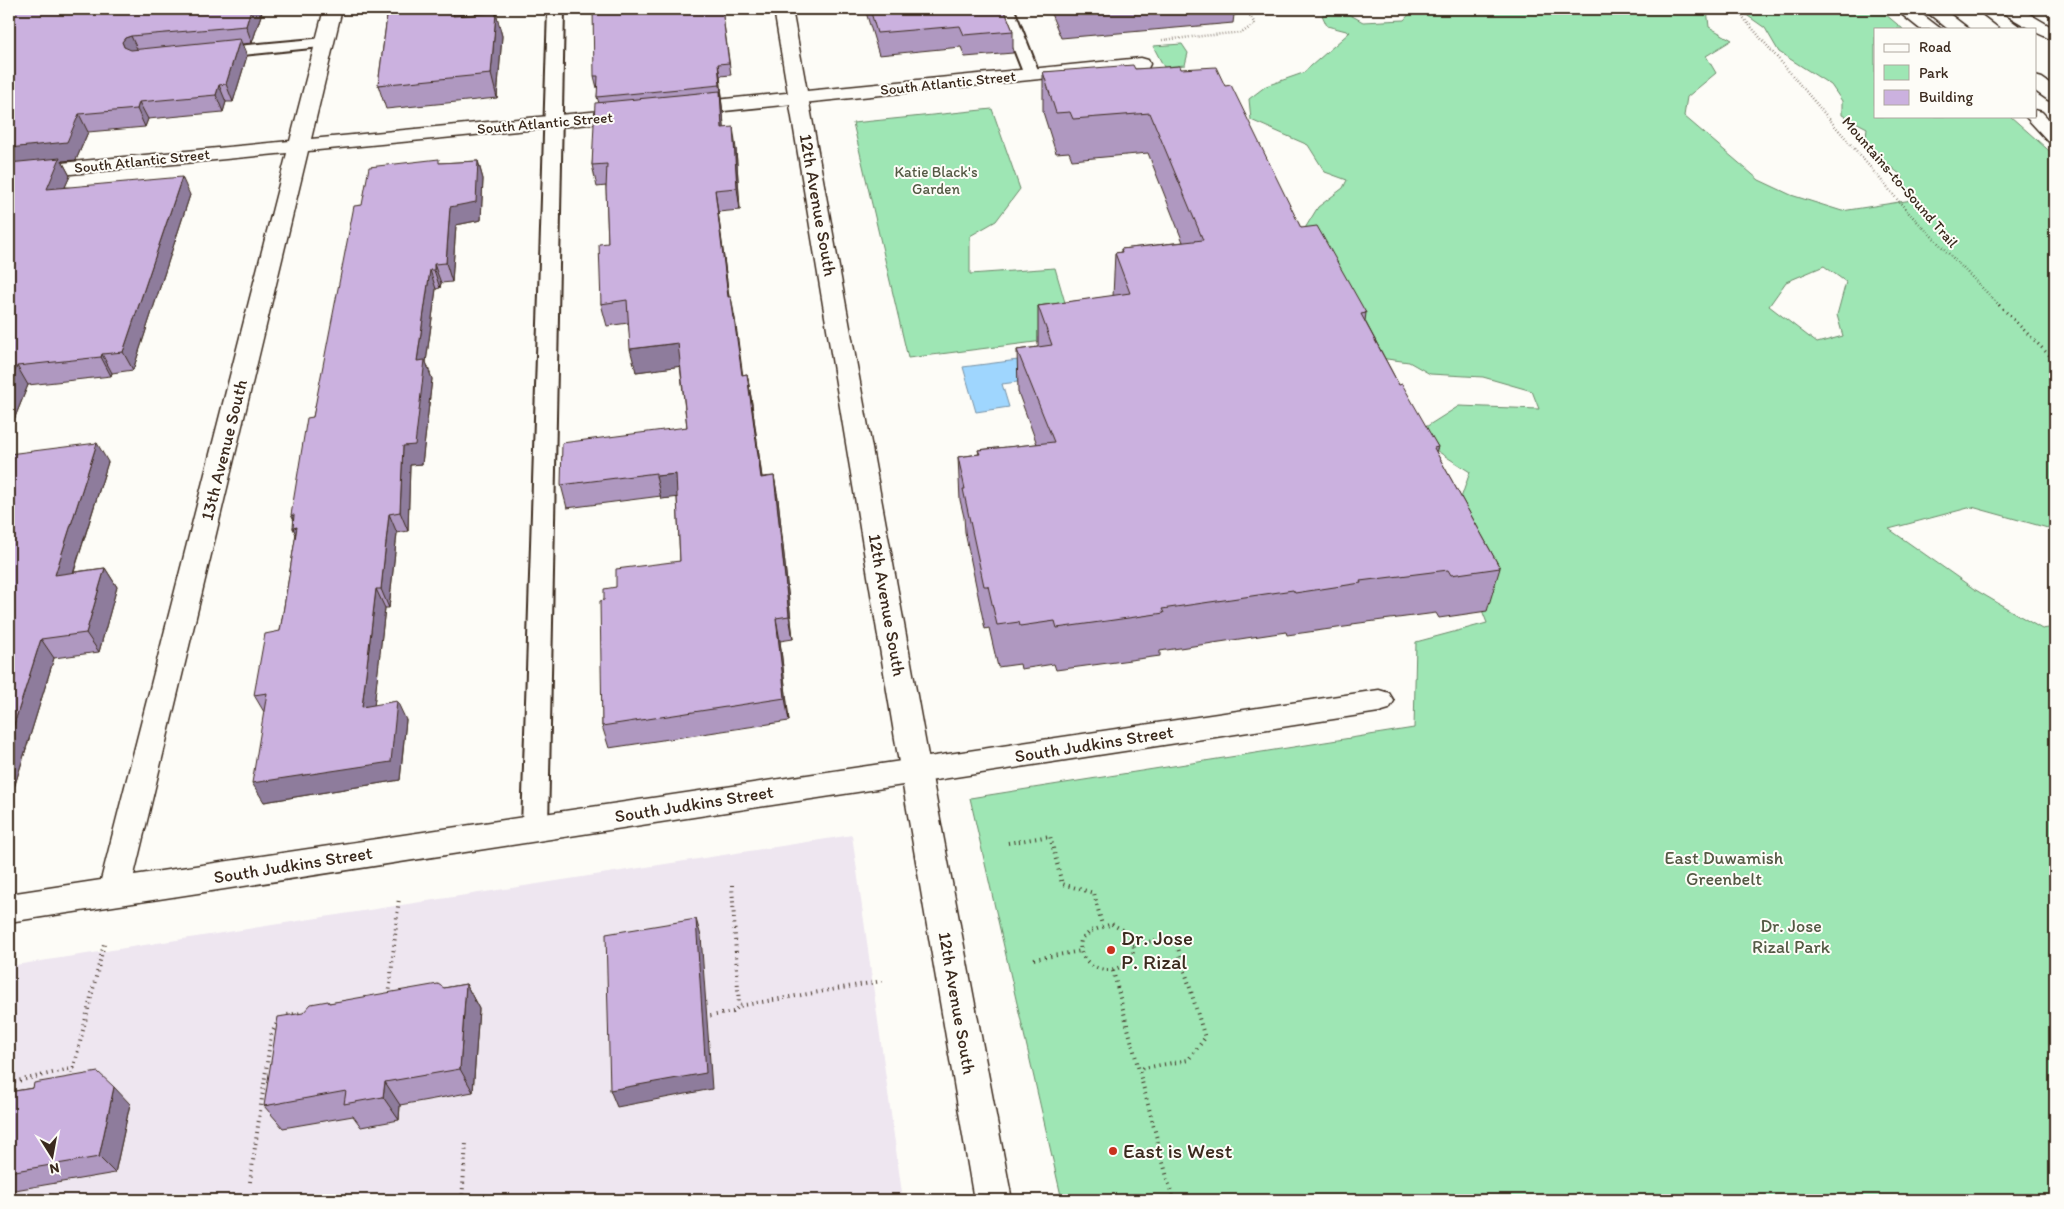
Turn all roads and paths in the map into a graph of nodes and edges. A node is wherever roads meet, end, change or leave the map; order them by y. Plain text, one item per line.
1 (333, 9) edge
2 (556, 9) edge
3 (783, 9) edge
4 (1006, 9) edge
5 (1246, 9) edge
6 (1736, 9) edge
7 (1904, 9) edge
8 (1932, 9) edge
9 (1984, 9) edge
10 (2008, 9) edge
11 (1931, 28) edge
12 (1959, 28) edge
13 (2012, 28) edge
14 (2029, 28) edge
15 (2036, 34) edge
16 (1154, 41) dead end
17 (324, 43) junction
18 (2046, 43) edge
19 (198, 55) edge
20 (1142, 64) dead end
21 (1032, 75) junction
22 (2036, 83) edge
23 (2055, 96) edge
24 (800, 98) junction
25 (2036, 117) edge
26 (554, 122) junction
27 (2055, 137) edge
28 (299, 146) junction
29 (9, 174) edge
30 (2055, 361) edge
31 (1379, 701) dead end
32 (915, 770) junction
33 (536, 828) junction
34 (1008, 843) dead end
35 (732, 885) dead end
36 (114, 892) junction
37 (399, 897) dead end
38 (9, 908) edge
39 (1102, 924) junction
40 (104, 944) dead end
41 (1133, 944) junction
42 (1081, 951) junction
43 (1034, 959) dead end
44 (1113, 971) junction
45 (882, 981) dead end
46 (388, 999) edge
47 (739, 1006) junction
48 (305, 1012) edge
49 (705, 1017) dead end
50 (74, 1068) junction
51 (1139, 1069) junction
52 (9, 1083) edge
53 (69, 1086) edge
54 (466, 1143) dead end
55 (250, 1182) dead end
56 (462, 1200) edge
57 (993, 1200) edge
58 (1173, 1200) edge

1 - 17 main road, 13th Avenue South
2 - 26 lane
3 - 24 main road, 12th Avenue South
4 - 21 lane
5 - 16 path
6 - 30 path, Mountains-to-Sound Trail
7 - 11 main road
8 - 12 main road
9 - 13 main road
10 - 14 main road
15 - 18 main road
17 - 19 lane
17 - 28 main road, 13th Avenue South
20 - 21 main road, South Atlantic Street
21 - 24 main road, South Atlantic Street
22 - 23 main road
24 - 26 main road, South Atlantic Street
24 - 32 main road, 12th Avenue South
25 - 27 main road
26 - 28 main road, South Atlantic Street
26 - 33 lane
28 - 29 main road, South Atlantic Street
28 - 36 main road, 13th Avenue South
31 - 32 main road, South Judkins Street
32 - 33 main road, South Judkins Street
32 - 57 main road, 12th Avenue South
33 - 36 main road, South Judkins Street
34 - 39 path
35 - 47 path
36 - 38 main road, South Judkins Street
37 - 46 path
39 - 41 path
39 - 42 path
40 - 50 path
41 - 44 path
41 - 51 path
42 - 43 path
42 - 44 path
44 - 51 path
45 - 47 path
47 - 49 path
48 - 55 path
50 - 52 path
50 - 53 path
51 - 58 path
54 - 56 path

